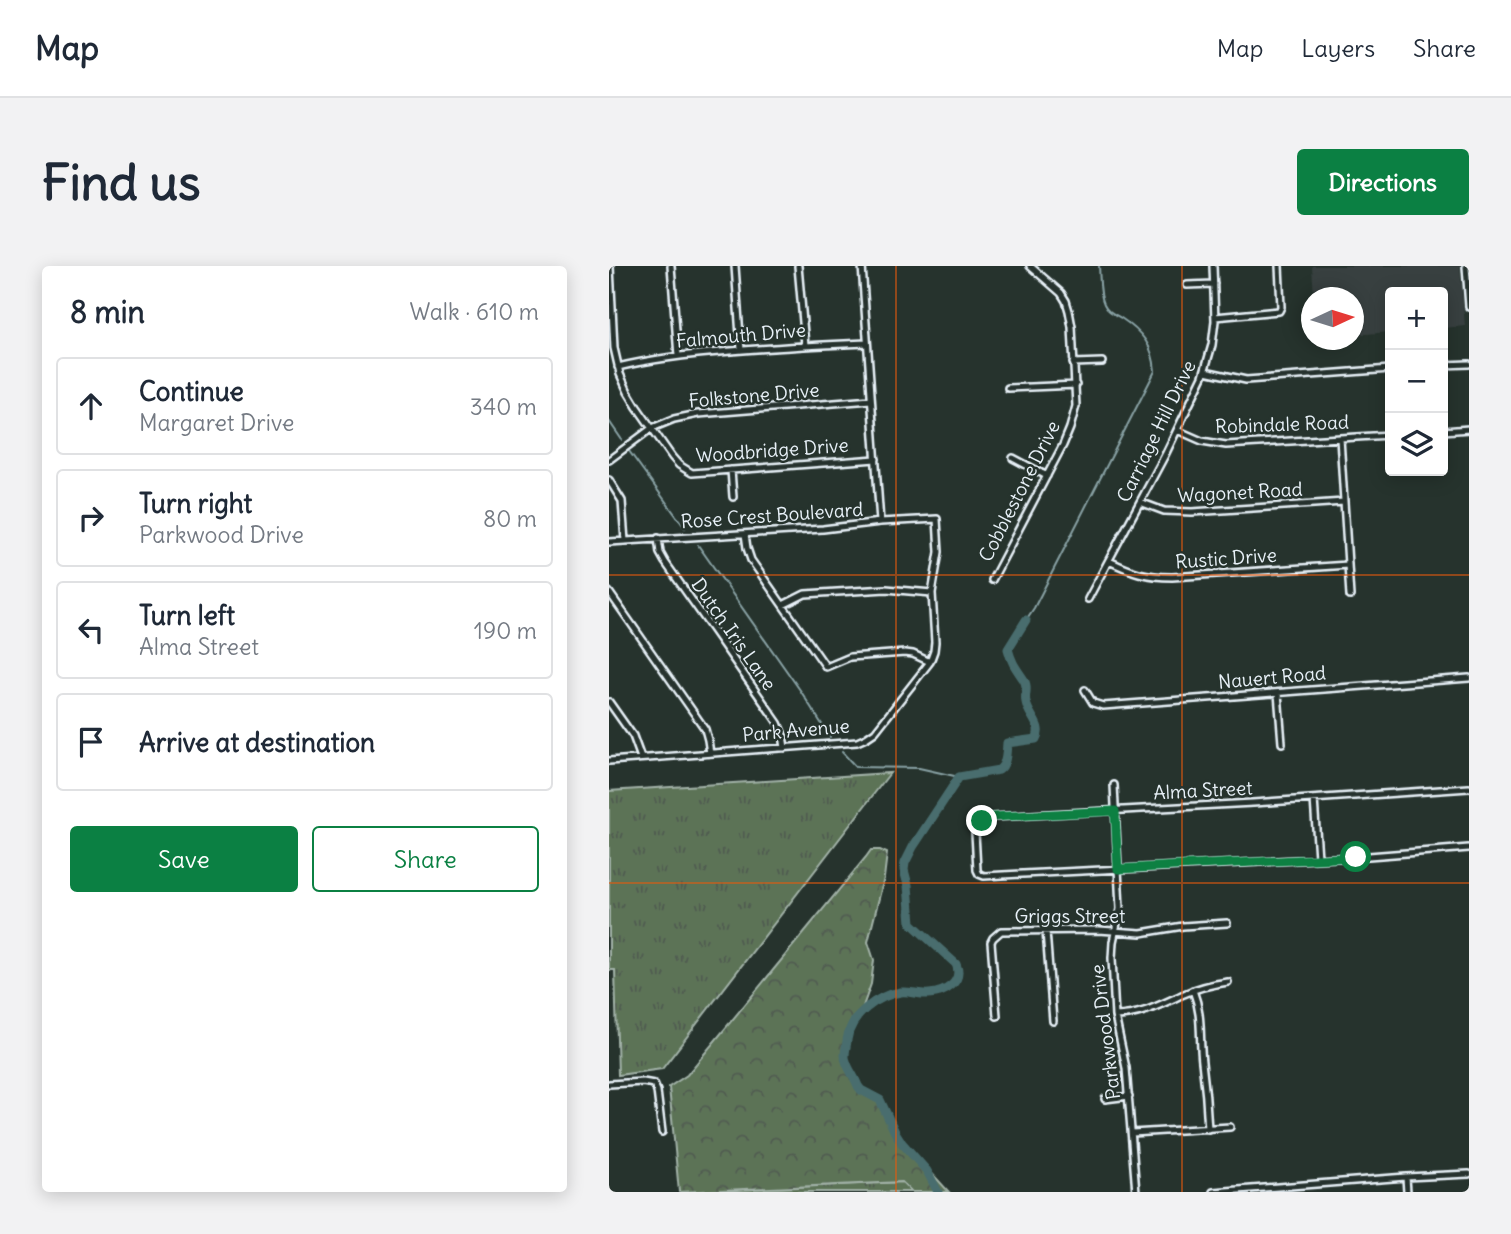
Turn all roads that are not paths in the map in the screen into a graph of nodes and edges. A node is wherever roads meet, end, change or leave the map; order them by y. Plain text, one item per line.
1 (610, 266) edge
2 (671, 266) edge
3 (735, 266) edge
4 (798, 266) edge
5 (862, 266) edge
6 (1030, 266) edge
7 (1213, 266) edge
8 (1279, 266) edge
9 (1466, 266) edge
10 (1214, 284) junction
11 (1187, 285) dead end
12 (1469, 307) edge
13 (1215, 317) junction
14 (867, 343) junction
15 (805, 345) junction
16 (741, 350) junction
17 (678, 356) junction
18 (1102, 362) dead end
19 (1073, 363) junction
20 (1469, 364) edge
21 (1448, 365) edge
22 (618, 367) junction
23 (1385, 369) edge
24 (1205, 371) junction
25 (1076, 385) junction
26 (1008, 388) dead end
27 (871, 400) junction
28 (652, 428) junction
29 (1469, 429) edge
30 (1177, 430) junction
31 (1448, 430) edge
32 (1385, 435) edge
33 (1340, 439) junction
34 (1013, 458) dead end
35 (876, 459) junction
36 (609, 460) edge
37 (731, 470) junction
38 (1047, 476) junction
39 (609, 480) edge
40 (733, 497) dead end
41 (1140, 502) junction
42 (1344, 502) junction
43 (880, 522) junction
44 (745, 534) junction
45 (658, 538) junction
46 (625, 541) junction
47 (609, 542) edge
48 (1109, 561) junction
49 (1348, 565) junction
50 (992, 580) dead end
51 (609, 592) edge
52 (932, 593) junction
53 (1350, 596) dead end
54 (1088, 599) dead end
55 (783, 605) junction
56 (930, 662) junction
57 (1469, 678) edge
58 (1085, 690) dead end
59 (1278, 693) junction
60 (609, 702) edge
61 (1282, 743) dead end
62 (785, 748) junction
63 (710, 753) junction
64 (641, 758) junction
65 (609, 761) edge
66 (1114, 785) dead end
67 (1469, 788) edge
68 (1314, 799) junction
69 (1115, 811) junction
70 (1469, 848) edge
71 (1318, 858) junction
72 (1118, 869) junction
73 (1227, 923) dead end
74 (1046, 931) junction
75 (1114, 931) junction
76 (1228, 982) dead end
77 (1193, 990) junction
78 (997, 1016) dead end
79 (1115, 1016) junction
80 (1053, 1021) dead end
81 (609, 1084) edge
82 (1129, 1096) junction
83 (1105, 1098) dead end
84 (1230, 1127) dead end
85 (1208, 1129) junction
86 (662, 1132) dead end
87 (1132, 1133) junction
88 (1469, 1174) edge
89 (1406, 1177) junction
90 (1469, 1182) edge
91 (1136, 1192) edge
92 (1213, 1192) edge
93 (1407, 1192) edge

1 - 22 street, Woodbridge Drive
2 - 17 street
3 - 16 street
4 - 15 street
5 - 14 street
6 - 19 street, Cobblestone Drive
7 - 10 street, Carriage Hill Drive
8 - 13 street
9 - 12 street
10 - 11 street
10 - 13 street, Carriage Hill Drive
13 - 24 street, Carriage Hill Drive
14 - 15 street, Falmouth Drive
14 - 27 street
15 - 16 street, Falmouth Drive
16 - 17 street, Falmouth Drive
17 - 22 street, Falmouth Drive
18 - 19 street
19 - 25 street, Cobblestone Drive
20 - 21 street
22 - 28 street, Woodbridge Drive
23 - 24 street
24 - 30 street, Carriage Hill Drive
25 - 26 street
25 - 38 street, Cobblestone Drive
27 - 28 street, Folkstone Drive
27 - 35 street
28 - 36 street, Folkstone Drive
28 - 37 street, Woodbridge Drive
29 - 31 street
30 - 33 street, Robindale Road
30 - 41 street, Carriage Hill Drive
32 - 33 street, Robindale Road
33 - 42 street
34 - 38 street
35 - 37 street, Woodbridge Drive
35 - 43 street
37 - 40 street
38 - 50 street, Cobblestone Drive
39 - 46 street
41 - 42 street, Wagonet Road
41 - 48 street, Carriage Hill Drive
42 - 49 street
43 - 44 street, Rose Crest Boulevard
43 - 52 street, Rose Crest Boulevard
44 - 45 street, Rose Crest Boulevard
44 - 55 street
45 - 46 street, Rose Crest Boulevard
45 - 62 street, Dutch Iris Lane
46 - 47 street, Rose Crest Boulevard
48 - 49 street, Rustic Drive
48 - 54 street, Carriage Hill Drive
49 - 53 street
51 - 63 street
52 - 55 street
52 - 56 street
55 - 56 street
56 - 62 street, Park Avenue
57 - 59 street, Nauert Road
58 - 59 street, Nauert Road
59 - 61 street
60 - 64 street
62 - 63 street, Park Avenue
63 - 64 street, Park Avenue
64 - 65 street, Park Avenue
66 - 69 street, Parkwood Drive
67 - 68 street, Alma Street
68 - 69 street, Alma Street
68 - 71 street
69 - 72 street, Parkwood Drive
69 - 72 street, Alma Street
70 - 71 street
71 - 72 street
72 - 75 street, Parkwood Drive
73 - 75 street, Griggs Street
74 - 75 street, Griggs Street
74 - 78 street, Griggs Street
74 - 80 street
75 - 79 street, Parkwood Drive
76 - 77 street
77 - 79 street
77 - 85 street
79 - 82 street, Parkwood Drive
81 - 86 street
82 - 83 street
82 - 87 street, Parkwood Drive
84 - 85 street
85 - 87 street
87 - 91 street, Parkwood Drive
88 - 89 street
88 - 90 street
89 - 92 street
89 - 93 street

